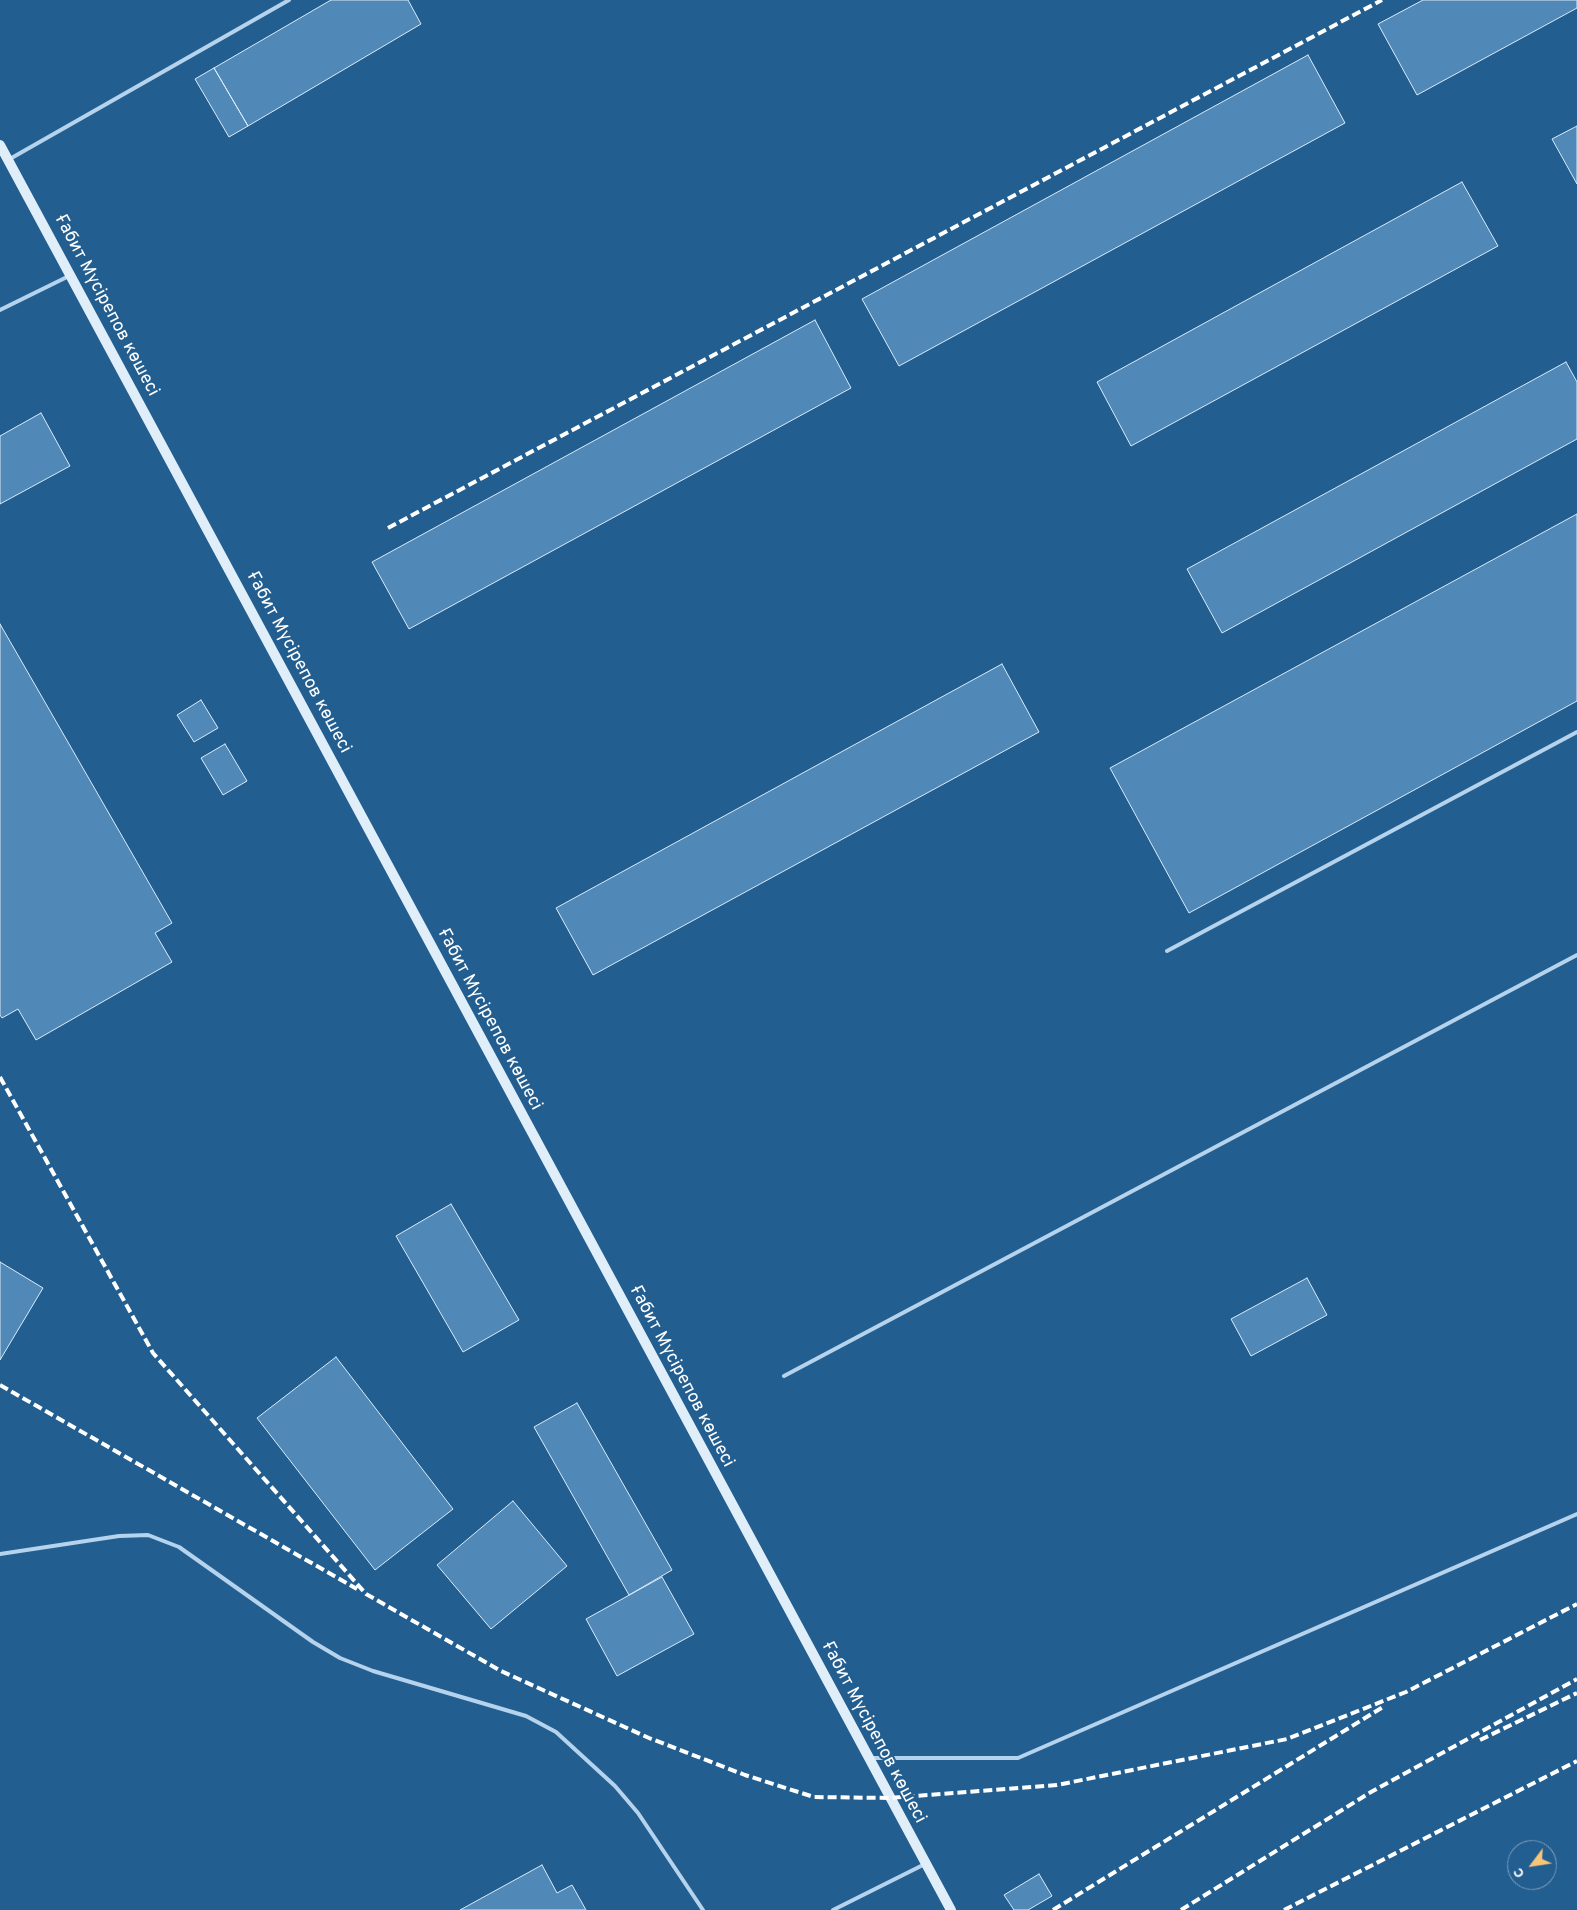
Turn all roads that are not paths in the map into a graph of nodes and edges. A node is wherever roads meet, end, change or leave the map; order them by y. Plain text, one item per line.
1 (289, 0) edge
2 (0, 145) edge
3 (8, 160) junction
4 (70, 275) junction
5 (0, 310) edge
6 (1577, 732) edge
7 (1167, 951) dead end
8 (1577, 955) edge
9 (784, 1376) dead end
10 (1577, 1514) edge
11 (0, 1554) edge
12 (867, 1758) junction
13 (925, 1864) junction
14 (703, 1910) edge
15 (833, 1910) edge
16 (951, 1910) edge

1 - 3 lane
2 - 3 main road, Ғабит Мүсірепов көшесі
3 - 4 main road, Ғабит Мүсірепов көшесі
4 - 5 lane
4 - 12 main road, Ғабит Мүсірепов көшесі
6 - 7 lane
8 - 9 lane
10 - 12 lane
11 - 14 lane
12 - 13 main road, Ғабит Мүсірепов көшесі
13 - 15 lane
13 - 16 main road, Ғабит Мүсірепов көшесі

